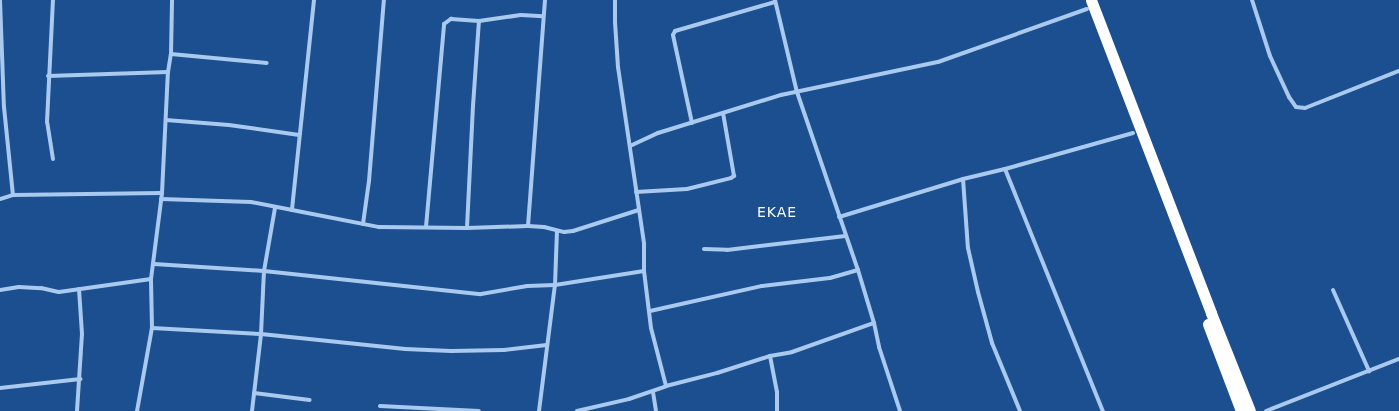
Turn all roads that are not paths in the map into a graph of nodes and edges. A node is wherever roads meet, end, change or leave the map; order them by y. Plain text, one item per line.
1 (0, 0) edge
2 (53, 0) edge
3 (172, 0) edge
4 (314, 0) edge
5 (384, 0) edge
6 (545, 0) edge
7 (615, 0) edge
8 (1252, 0) edge
9 (775, 1) edge
10 (1087, 3) edge
11 (543, 16) junction
12 (479, 21) junction
13 (171, 54) junction
14 (267, 64) dead end
15 (1399, 71) edge
16 (168, 72) junction
17 (48, 76) junction
18 (797, 92) junction
19 (724, 112) junction
20 (166, 120) junction
21 (692, 123) junction
22 (1133, 133) junction
23 (299, 136) junction
24 (630, 146) junction
25 (53, 159) dead end
26 (1005, 169) junction
27 (963, 179) junction
28 (162, 192) junction
29 (636, 192) junction
30 (13, 196) junction
31 (0, 199) edge
32 (161, 199) junction
33 (275, 208) junction
34 (292, 210) junction
35 (639, 210) junction
36 (839, 217) junction
37 (363, 224) junction
38 (528, 226) junction
39 (426, 227) junction
40 (467, 228) junction
41 (557, 231) junction
42 (845, 236) junction
43 (704, 249) dead end
44 (154, 264) junction
45 (858, 270) junction
46 (264, 271) junction
47 (644, 271) junction
48 (151, 279) junction
49 (555, 285) junction
50 (79, 289) junction
51 (0, 290) edge
52 (1333, 290) dead end
53 (650, 311) junction
54 (874, 323) junction
55 (152, 328) junction
56 (261, 334) junction
57 (547, 345) junction
58 (770, 356) junction
59 (1399, 359) edge
60 (1369, 371) junction
61 (80, 379) junction
62 (666, 386) junction
63 (0, 388) edge
64 (653, 392) junction
65 (254, 393) junction
66 (310, 400) dead end
67 (380, 406) dead end
68 (77, 411) edge
69 (137, 411) edge
70 (252, 411) edge
71 (479, 411) edge
72 (539, 411) edge
73 (577, 411) edge
74 (656, 411) edge
75 (777, 411) edge
76 (900, 411) edge
77 (1020, 411) edge
78 (1103, 411) edge
79 (1241, 411) edge
80 (1250, 411) edge
81 (1266, 411) edge

1 - 30 street
2 - 17 street
3 - 13 street
4 - 23 street
5 - 37 street
6 - 11 street
7 - 24 street
8 - 15 street
9 - 18 street
9 - 21 street
10 - 18 street
10 - 22 highway
10 - 80 highway
11 - 12 street
11 - 38 street
12 - 39 street
12 - 40 street
13 - 14 street
13 - 16 street
16 - 17 street
16 - 20 street
17 - 25 street
18 - 19 street
18 - 36 street
19 - 21 street
19 - 29 street
20 - 23 street
20 - 28 street
21 - 24 street
22 - 26 street
22 - 79 highway
23 - 34 street
24 - 29 street
26 - 27 street
26 - 78 street
27 - 36 street
27 - 77 street
28 - 30 street
28 - 32 street
29 - 35 street
30 - 31 street
32 - 33 street
32 - 44 street
33 - 34 street
33 - 46 street
34 - 37 street
35 - 41 street
35 - 47 street
36 - 42 street
37 - 39 street
38 - 40 street
38 - 41 street
39 - 40 street
41 - 49 street
42 - 43 street
42 - 45 street
44 - 46 street
44 - 48 street
45 - 53 street
45 - 54 street
46 - 49 street
46 - 56 street
47 - 49 street
47 - 53 street
48 - 50 street
48 - 55 street
49 - 57 street
50 - 51 street
50 - 61 street
52 - 60 street
53 - 62 street
54 - 58 street
54 - 76 street
55 - 56 street
55 - 69 street
56 - 57 street
56 - 65 street
57 - 72 street
58 - 62 street
58 - 75 street
59 - 60 street
60 - 81 street
61 - 63 street
61 - 68 street
62 - 64 street
64 - 73 street
64 - 74 street
65 - 66 street
65 - 70 street
67 - 71 street

